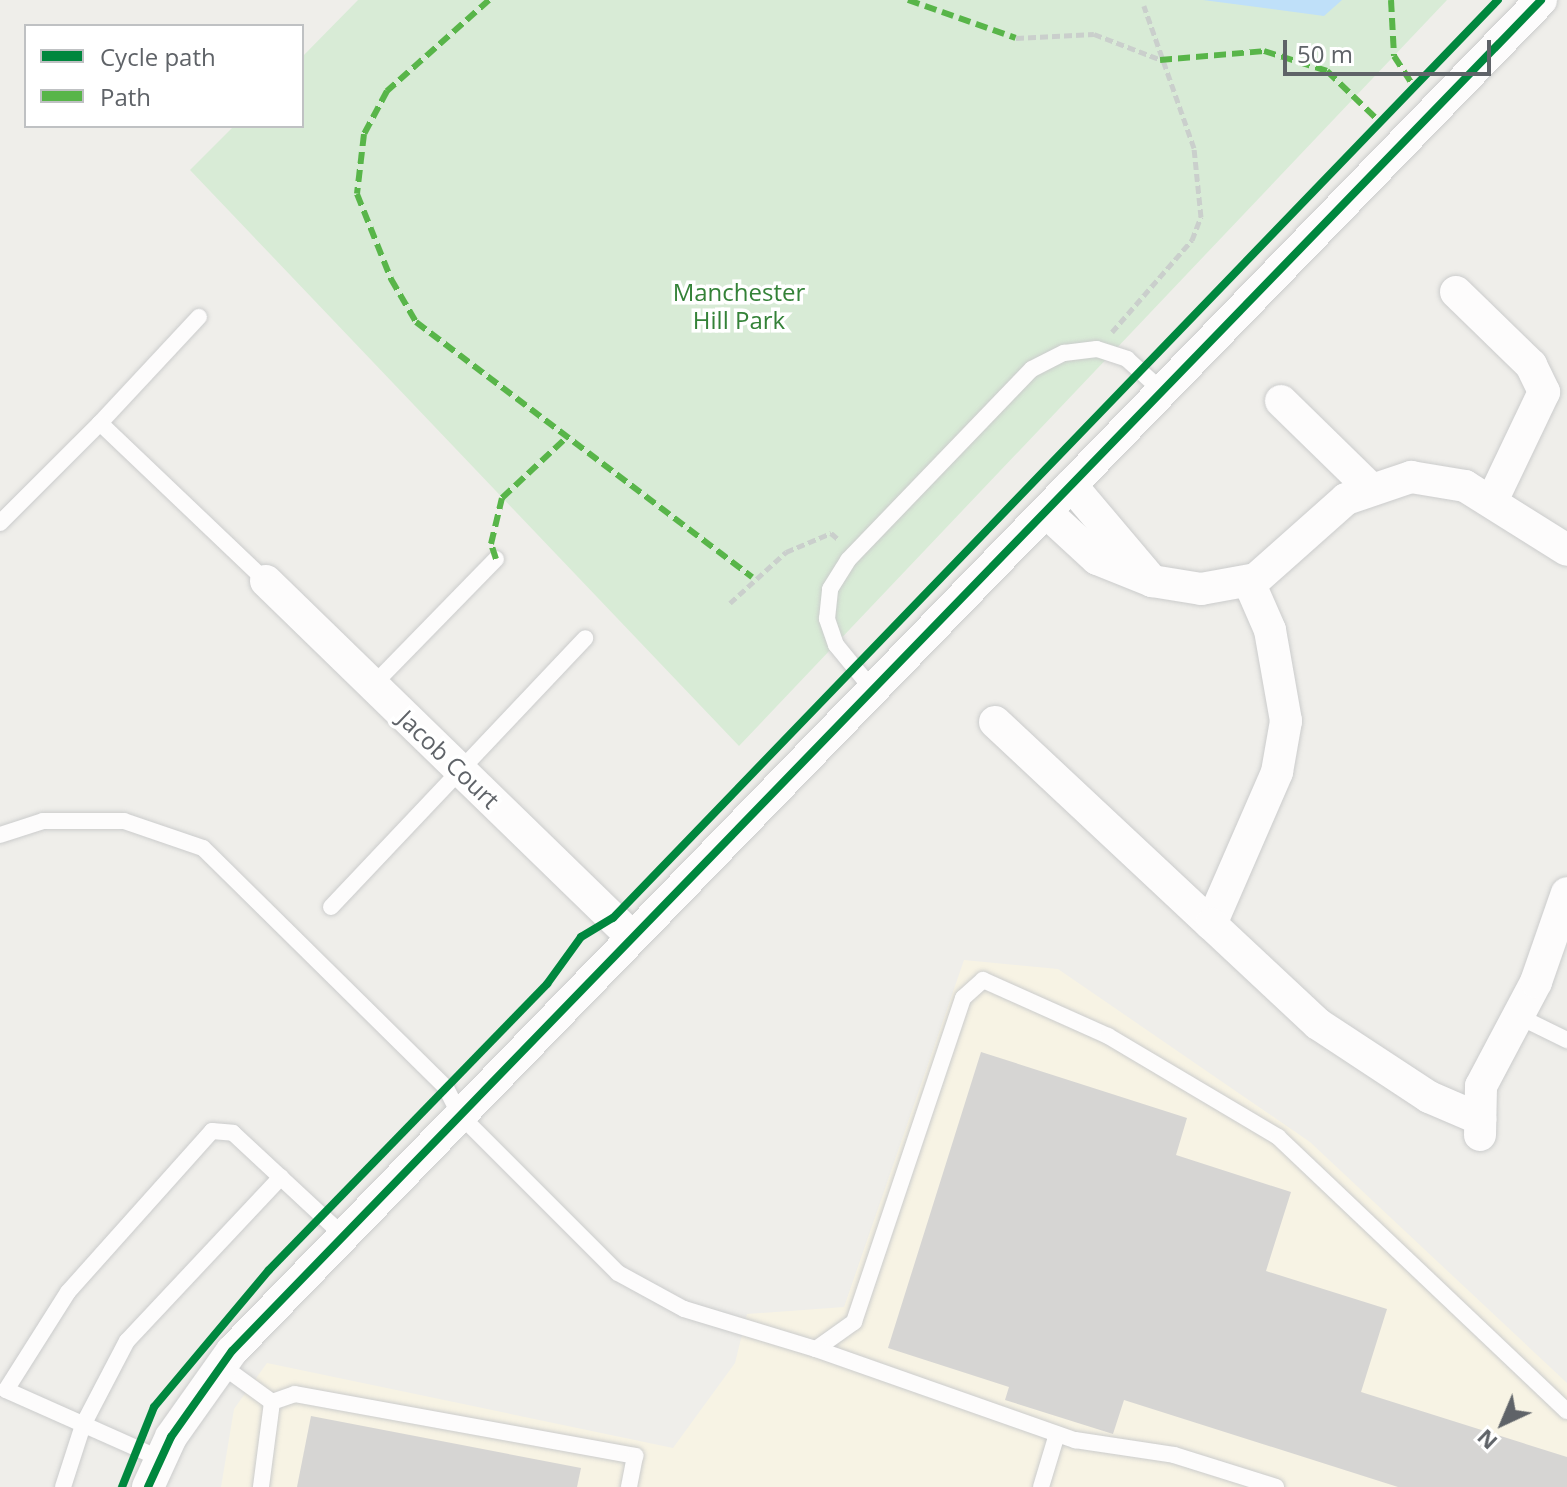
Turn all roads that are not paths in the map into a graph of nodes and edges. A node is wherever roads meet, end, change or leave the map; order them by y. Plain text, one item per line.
1 (1541, 0) edge
2 (1456, 292) dead end
3 (199, 317) dead end
4 (1162, 391) junction
5 (1281, 401) dead end
6 (100, 423) junction
7 (1071, 485) junction
8 (1369, 487) junction
9 (1492, 501) junction
10 (1046, 512) junction
11 (0, 523) edge
12 (1567, 550) edge
13 (496, 559) dead end
14 (266, 581) joint
15 (1152, 581) junction
16 (1249, 582) junction
17 (585, 638) dead end
18 (373, 685) junction
19 (873, 690) junction
20 (995, 722) dead end
21 (462, 771) junction
22 (0, 835) edge
23 (1567, 893) edge
24 (331, 907) dead end
25 (1211, 924) junction
26 (632, 937) junction
27 (1559, 942) edge
28 (1518, 1016) junction
29 (1567, 1040) edge
30 (460, 1115) junction
31 (281, 1177) junction
32 (344, 1236) junction
33 (816, 1349) junction
34 (221, 1365) junction
35 (3, 1398) edge
36 (272, 1402) junction
37 (1567, 1411) edge
38 (83, 1425) junction
39 (1057, 1434) junction
40 (155, 1473) edge
41 (63, 1487) edge
42 (261, 1487) edge
43 (629, 1487) edge
44 (1041, 1487) edge
45 (1276, 1487) edge

1 - 4 street
2 - 9 street
3 - 6 lane
4 - 7 street
4 - 19 lane
5 - 8 street
6 - 11 lane
6 - 14 lane
7 - 10 street
7 - 15 street
8 - 9 street
8 - 16 street
9 - 12 street
10 - 15 street
10 - 19 street
13 - 18 lane
14 - 18 street, Jacob Court
15 - 16 street
16 - 25 street
17 - 21 lane
18 - 21 street, Jacob Court
19 - 26 street
20 - 25 street
21 - 24 lane
21 - 26 street, Jacob Court
22 - 30 lane
23 - 27 street
25 - 28 street
26 - 30 street
27 - 28 street
28 - 29 lane
30 - 32 street
30 - 33 lane
31 - 32 lane
31 - 35 lane
31 - 38 lane
32 - 34 street
33 - 37 lane
33 - 39 lane
34 - 36 lane
34 - 40 street
35 - 38 lane
36 - 42 lane
36 - 43 lane
38 - 40 lane
38 - 41 lane
39 - 44 lane
39 - 45 lane

